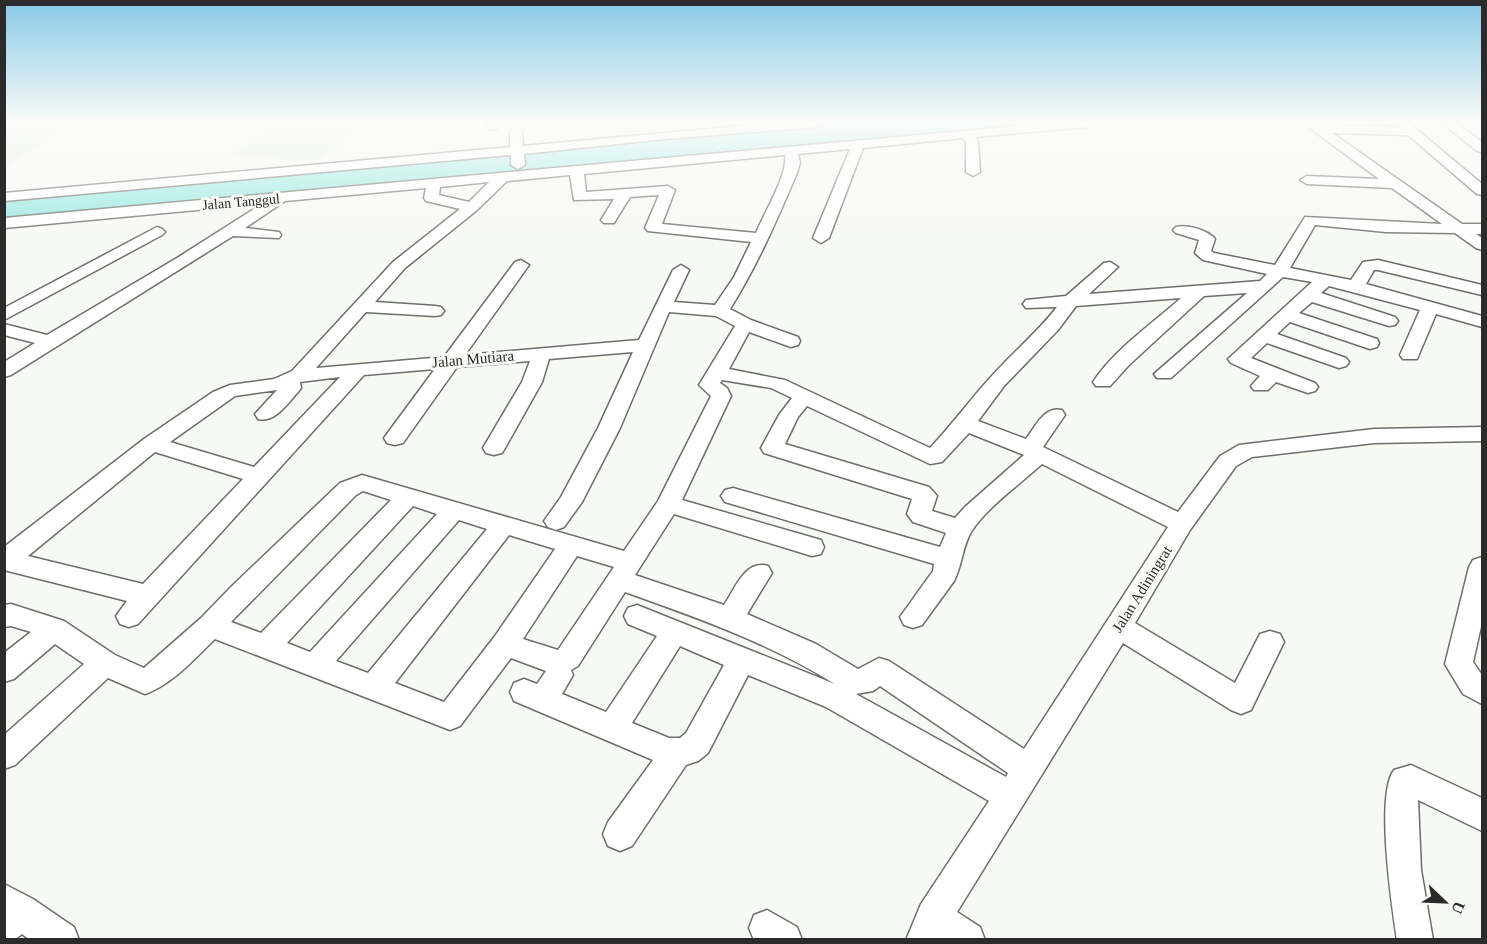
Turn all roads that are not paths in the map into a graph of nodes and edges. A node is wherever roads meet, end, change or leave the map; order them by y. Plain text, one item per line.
1 (354, 167) edge
2 (514, 167) edge
3 (619, 167) edge
4 (792, 167) edge
5 (850, 167) edge
6 (973, 167) edge
7 (1370, 167) edge
8 (1454, 167) edge
9 (1344, 169) dead end
10 (1374, 170) junction
11 (577, 171) junction
12 (973, 172) dead end
13 (512, 174) junction
14 (1307, 180) dead end
15 (434, 184) junction
16 (1395, 184) junction
17 (1482, 191) edge
18 (625, 194) junction
19 (4, 197) edge
20 (280, 198) junction
21 (472, 207) junction
22 (609, 220) dead end
23 (4, 223) edge
24 (1458, 227) junction
25 (653, 228) junction
26 (1482, 229) edge
27 (1181, 230) dead end
28 (231, 231) junction
29 (157, 232) dead end
30 (273, 235) dead end
31 (761, 238) junction
32 (821, 238) dead end
33 (708, 244) dead end
34 (1482, 245) edge
35 (521, 265) dead end
36 (1110, 267) dead end
37 (681, 270) dead end
38 (1280, 272) junction
39 (1325, 280) junction
40 (1265, 286) junction
41 (1356, 286) junction
42 (1482, 290) edge
43 (1199, 291) junction
44 (1310, 295) junction
45 (1071, 301) junction
46 (1032, 303) dead end
47 (361, 306) junction
48 (663, 306) junction
49 (1430, 308) junction
50 (435, 311) dead end
51 (720, 311) junction
52 (4, 315) edge
53 (1288, 315) junction
54 (1389, 321) dead end
55 (1482, 322) edge
56 (745, 324) junction
57 (4, 329) edge
58 (1266, 336) junction
59 (50, 341) junction
60 (791, 341) dead end
61 (1370, 343) dead end
62 (647, 345) junction
63 (542, 353) junction
64 (1410, 355) dead end
65 (451, 361) junction
66 (1339, 362) dead end
67 (357, 371) junction
68 (4, 372) edge
69 (720, 372) junction
70 (1164, 374) dead end
71 (294, 377) junction
72 (1103, 382) dead end
73 (1308, 387) dead end
74 (805, 396) junction
75 (266, 414) dead end
76 (1054, 415) dead end
77 (965, 423) junction
78 (1482, 434) edge
79 (395, 438) dead end
80 (152, 444) junction
81 (494, 448) dead end
82 (1035, 452) junction
83 (257, 476) junction
84 (409, 496) junction
85 (733, 496) dead end
86 (668, 504) junction
87 (453, 511) junction
88 (556, 521) dead end
89 (504, 525) junction
90 (1182, 525) junction
91 (960, 529) junction
92 (571, 545) junction
93 (812, 547) dead end
94 (947, 559) junction
95 (5, 560) edge
96 (1482, 567) edge
97 (624, 571) junction
98 (759, 573) dead end
99 (148, 596) junction
100 (4, 616) edge
101 (129, 616) dead end
102 (637, 616) dead end
103 (913, 617) dead end
104 (730, 618) junction
105 (211, 626) junction
106 (1119, 627) junction
107 (54, 628) junction
108 (674, 633) junction
109 (1270, 642) dead end
110 (505, 644) junction
111 (265, 648) junction
112 (740, 659) junction
113 (105, 663) junction
114 (316, 665) junction
115 (4, 670) edge
116 (559, 675) dead end
117 (373, 689) junction
118 (1482, 691) edge
119 (612, 729) junction
120 (676, 753) junction
121 (4, 754) edge
122 (1028, 769) junction
123 (1010, 796) junction
124 (1482, 814) edge
125 (620, 834) dead end
126 (10, 912) edge
127 (929, 928) edge
128 (61, 939) edge
129 (967, 939) edge
130 (1415, 939) edge

1 - 19 street
2 - 13 street
3 - 11 street, Jalan Tanggul
4 - 31 street
5 - 32 street
6 - 12 street
7 - 10 street
8 - 17 street
9 - 10 street
10 - 16 street
11 - 13 street, Jalan Tanggul
11 - 18 street
13 - 15 street, Jalan Tanggul
13 - 21 street
14 - 16 street
15 - 20 street, Jalan Tanggul
15 - 21 street
16 - 24 street
18 - 22 street
18 - 25 street
20 - 23 street, Jalan Tanggul
20 - 28 street
21 - 47 street
24 - 26 street
24 - 34 street
24 - 38 street
25 - 31 street
25 - 33 street
27 - 38 street
28 - 30 street
28 - 59 street
29 - 52 street
31 - 51 street
35 - 65 street
36 - 45 street
37 - 48 street
38 - 39 street
38 - 40 street
39 - 41 street
39 - 44 street
40 - 43 street
40 - 70 street
41 - 42 street
41 - 49 street
43 - 45 street
43 - 72 street
44 - 53 street
44 - 54 street
45 - 46 street
45 - 77 street
47 - 50 street
47 - 71 street
48 - 51 street
48 - 62 street
49 - 55 street
49 - 64 street
51 - 56 street
53 - 58 street
53 - 61 street
56 - 60 street
56 - 69 street
57 - 59 street
58 - 66 street
58 - 73 street
59 - 68 street
62 - 63 street, Jalan Mutiara
62 - 88 street
63 - 65 street, Jalan Mutiara
63 - 81 street
65 - 67 street, Jalan Mutiara
65 - 79 street
67 - 71 street, Jalan Mutiara
67 - 83 street
69 - 74 street
69 - 86 street
71 - 75 street
71 - 80 street, Jalan Mutiara
74 - 77 street
74 - 91 street
76 - 82 street
77 - 82 street
78 - 90 street, Jalan Adiningrat
80 - 83 street
80 - 95 street, Jalan Mutiara
82 - 90 street
82 - 91 street
83 - 99 street
84 - 87 street
84 - 105 street
84 - 111 street
85 - 94 street
86 - 93 street
86 - 97 street
87 - 89 street
87 - 114 street
89 - 92 street
89 - 117 street
90 - 106 street, Jalan Adiningrat
91 - 94 street
92 - 97 street
92 - 110 street
94 - 103 street
95 - 99 street
96 - 118 street
97 - 104 street
97 - 110 street
98 - 104 street
99 - 101 street
100 - 107 street
102 - 108 street
104 - 122 street
105 - 111 street
105 - 113 street
106 - 109 street
106 - 122 street, Jalan Adiningrat
107 - 113 street
107 - 115 street
108 - 112 street
108 - 119 street
110 - 117 street
111 - 114 street
112 - 120 street
112 - 123 street
113 - 121 street
114 - 117 street
116 - 119 street
119 - 120 street
120 - 125 street
122 - 123 street, Jalan Adiningrat
123 - 127 street, Jalan Adiningrat
124 - 130 street
126 - 128 street
127 - 129 street

